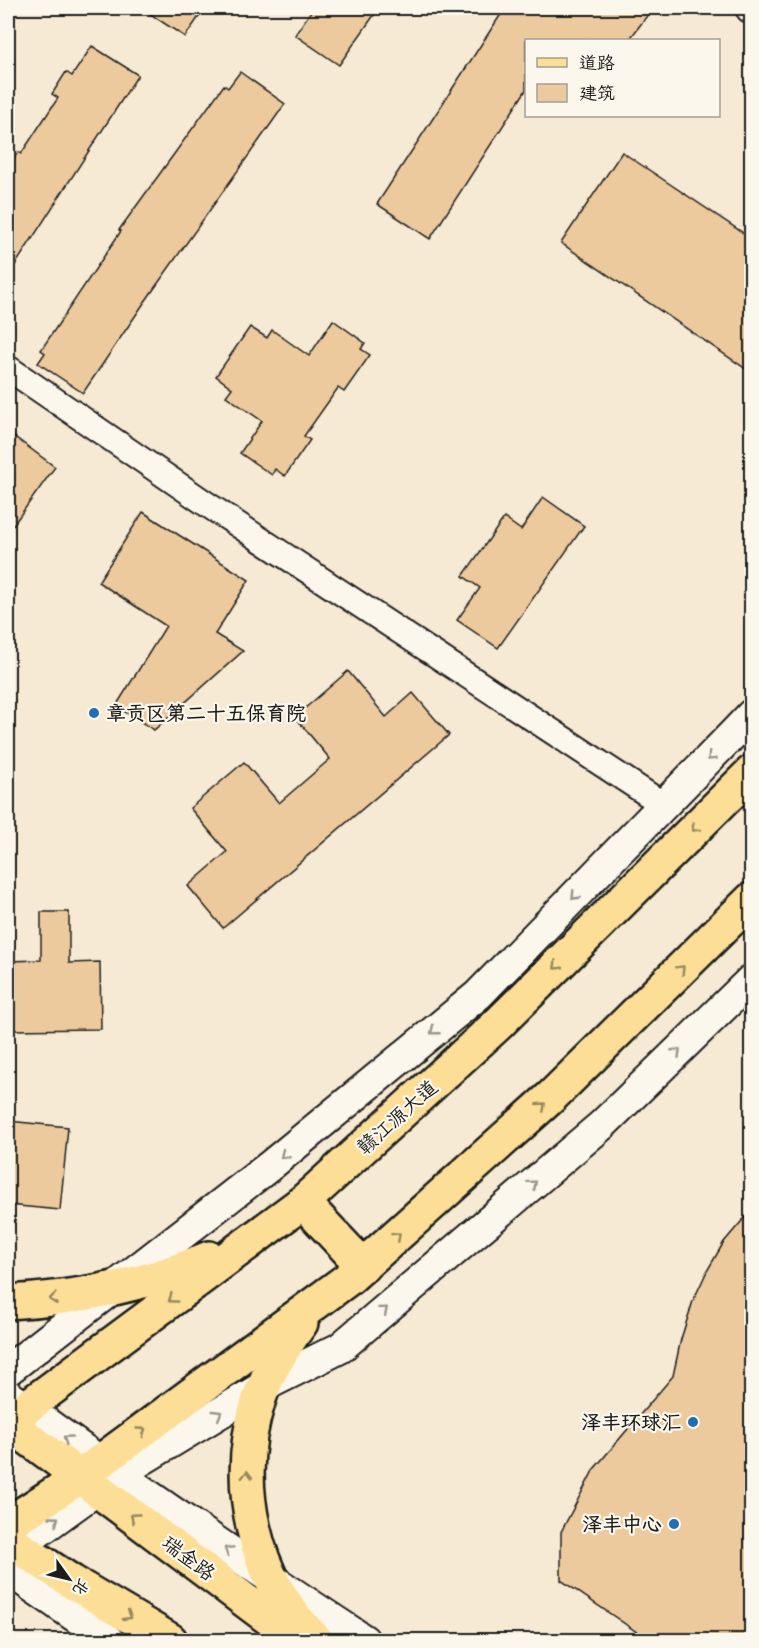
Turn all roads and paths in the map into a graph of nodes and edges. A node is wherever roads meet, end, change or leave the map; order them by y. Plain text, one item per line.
1 (8, 368) edge
2 (752, 714) edge
3 (752, 772) edge
4 (664, 805) junction
5 (752, 898) edge
6 (752, 980) edge
7 (294, 1209) junction
8 (355, 1273) junction
9 (111, 1289) junction
10 (8, 1302) edge
11 (8, 1370) edge
12 (264, 1386) junction
13 (12, 1412) edge
14 (98, 1476) junction
15 (9, 1547) edge
16 (273, 1581) junction
17 (109, 1641) edge
18 (170, 1641) edge
19 (298, 1641) edge
20 (316, 1641) edge
21 (364, 1641) edge

1 - 4 street
2 -> 4 street
3 -> 7 main road, 赣江源大道
4 -> 9 street
8 -> 5 main road
12 -> 6 street
7 - 8 main road
7 - 9 main road
7 -> 13 main road, 赣江源大道
8 - 12 main road
14 -> 8 main road
9 -> 10 main road
9 - 11 street
14 -> 12 street
16 -> 12 main road
14 -> 13 main road, 瑞金路
15 -> 14 main road
16 -> 14 street
19 -> 14 main road, 瑞金路
15 - 17 street
15 -> 18 main road
16 - 20 main road
16 - 21 street

